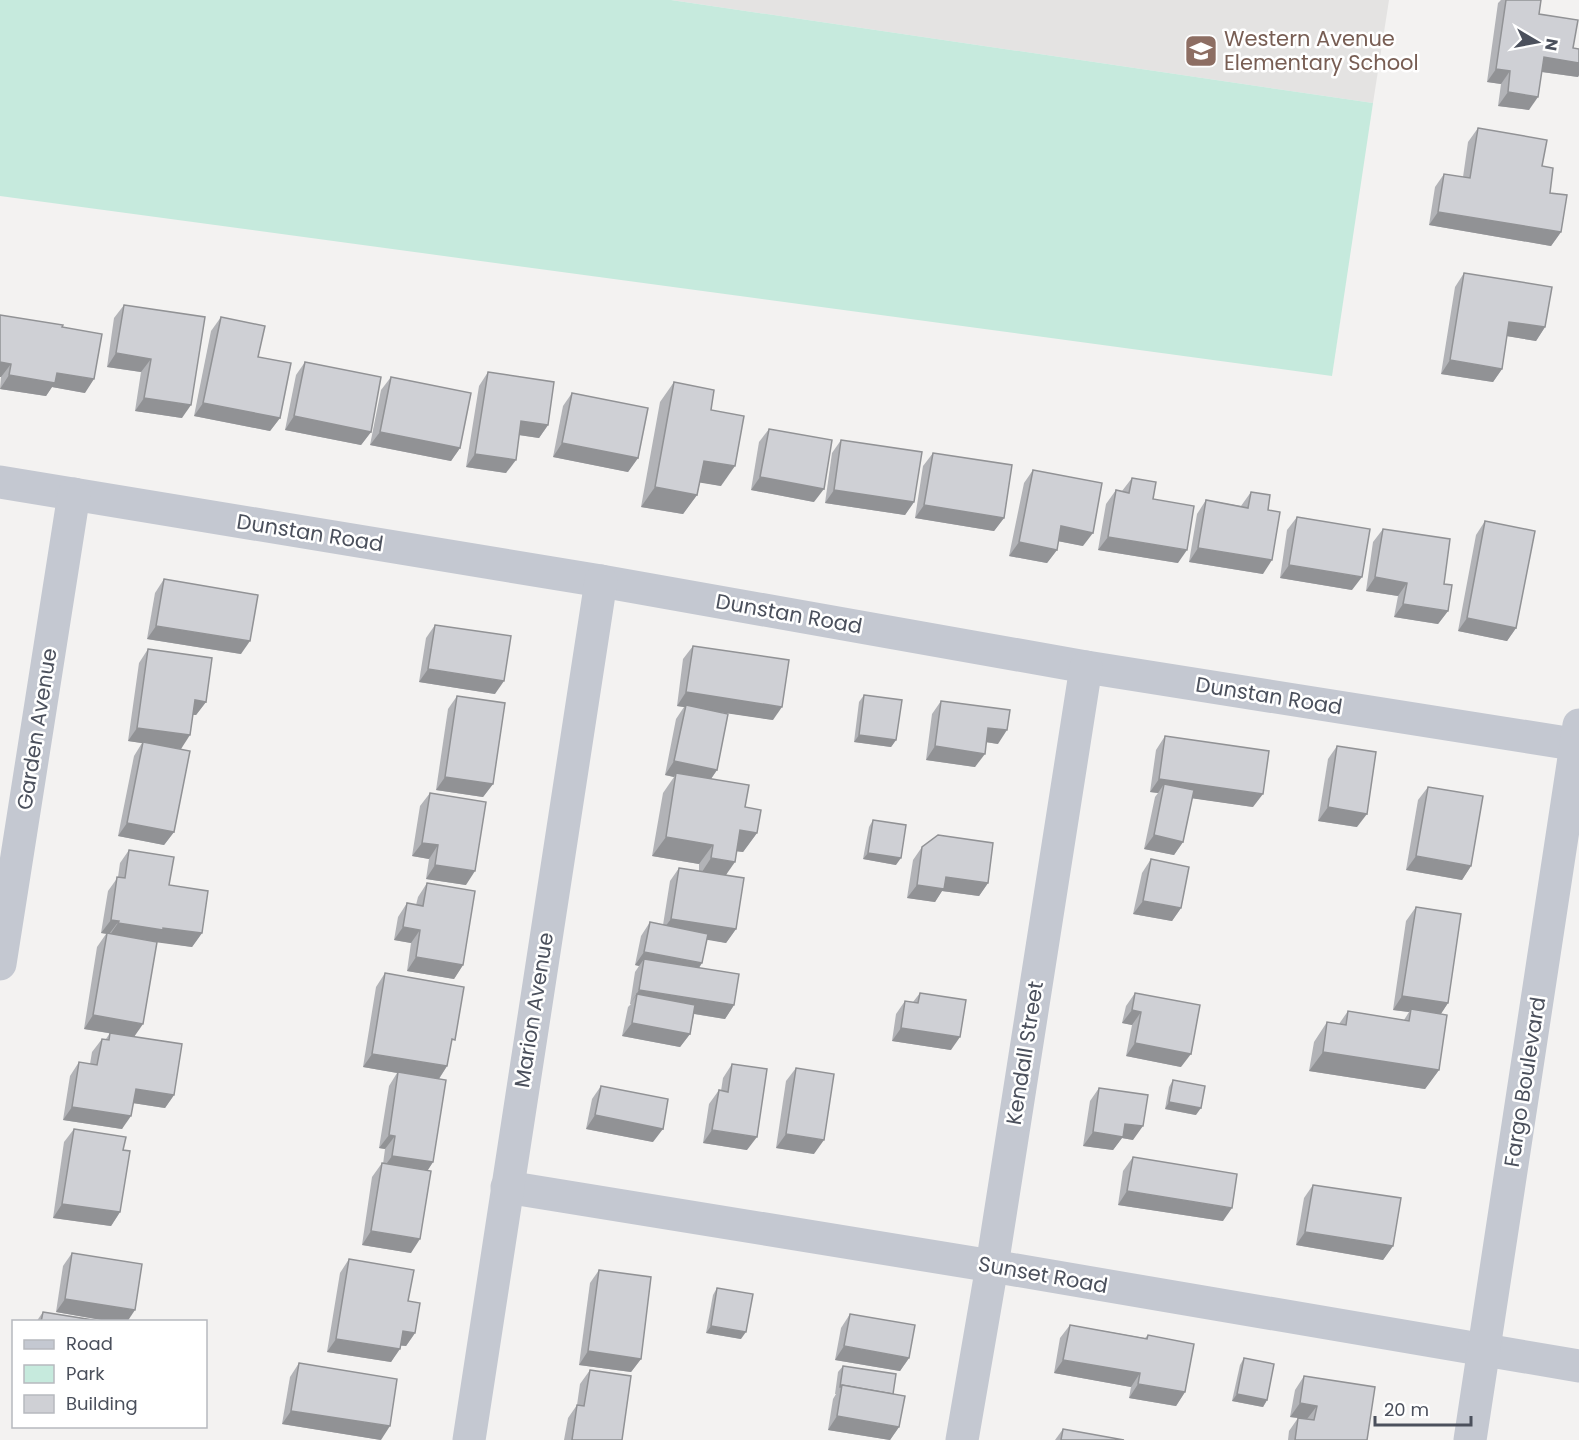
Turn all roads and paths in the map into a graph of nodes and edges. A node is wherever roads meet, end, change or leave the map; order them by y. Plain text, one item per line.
1 (0, 482) edge
2 (74, 494) junction
3 (601, 581) junction
4 (1086, 667) junction
5 (1578, 738) edge
6 (0, 964) edge
7 (507, 1187) junction
8 (992, 1266) junction
9 (1485, 1351) junction
10 (1579, 1366) edge
11 (469, 1440) edge
12 (962, 1440) edge
13 (1470, 1440) edge

1 - 2 street, Dunstan Road
2 - 3 street, Dunstan Road
2 - 6 street, Garden Avenue
3 - 4 street, Dunstan Road
3 - 7 street, Marion Avenue
4 - 5 street, Dunstan Road
4 - 8 street, Kendall Street
5 - 9 street, Fargo Boulevard
7 - 8 street, Sunset Road
7 - 11 street, Marion Avenue
8 - 9 street, Sunset Road
8 - 12 street, Kendall Street
9 - 10 street, Sunset Road
9 - 13 street, Fargo Boulevard

